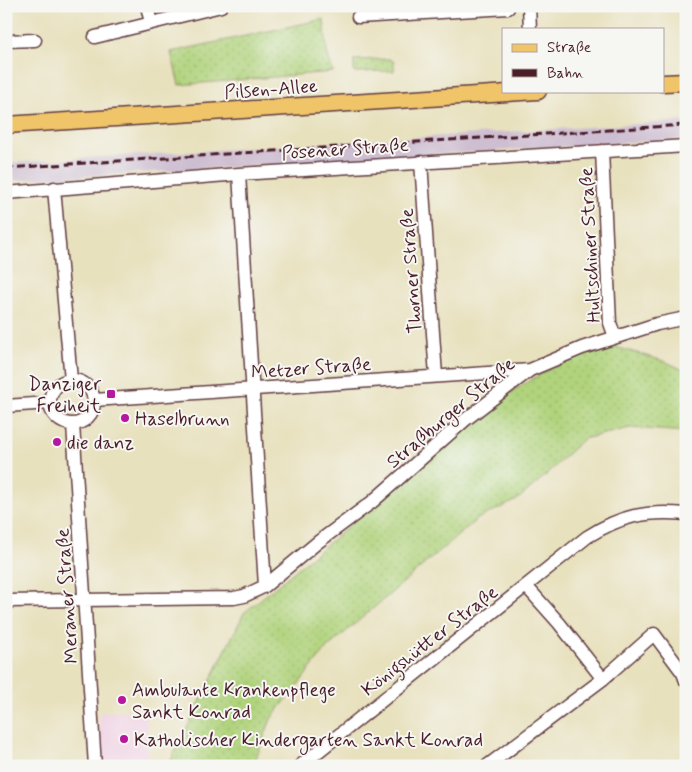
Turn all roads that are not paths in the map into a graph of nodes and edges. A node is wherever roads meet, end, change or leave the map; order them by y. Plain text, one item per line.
1 (147, 6) edge
2 (221, 6) edge
3 (529, 6) edge
4 (484, 8) edge
5 (508, 8) dead end
6 (411, 10) edge
7 (358, 17) dead end
8 (152, 23) junction
9 (530, 28) edge
10 (95, 37) dead end
11 (36, 40) dead end
12 (6, 41) edge
13 (686, 82) edge
14 (664, 83) edge
15 (522, 92) edge
16 (6, 125) edge
17 (686, 146) edge
18 (602, 151) junction
19 (421, 162) junction
20 (239, 174) junction
21 (54, 188) junction
22 (6, 193) edge
23 (686, 318) edge
24 (615, 337) junction
25 (530, 370) junction
26 (436, 376) junction
27 (71, 380) junction
28 (253, 390) junction
29 (94, 400) junction
30 (49, 403) junction
31 (6, 406) edge
32 (73, 424) junction
33 (686, 514) edge
34 (265, 586) junction
35 (526, 586) junction
36 (84, 599) junction
37 (6, 601) edge
38 (603, 678) junction
39 (686, 680) edge
40 (95, 766) edge
41 (300, 766) edge
42 (487, 766) edge

1 - 8 street
2 - 8 street
3 - 9 street
4 - 5 street
4 - 6 street
6 - 7 street
8 - 10 street
11 - 12 street
13 - 14 main road
15 - 16 main road, Pilsen-Allee
17 - 18 street, Posener Straße
18 - 19 street, Posener Straße
18 - 24 street, Hultschiner Straße
19 - 20 street, Posener Straße
19 - 26 street, Thorner Straße
20 - 21 street, Posener Straße
20 - 28 street
21 - 22 street, Posener Straße
21 - 27 street
23 - 24 street, Straßburger Straße
24 - 25 street, Straßburger Straße
25 - 26 street, Metzer Straße
25 - 34 street, Straßburger Straße
26 - 28 street, Metzer Straße
27 - 29 street
27 - 30 street
28 - 29 street, Metzer Straße
28 - 34 street
29 - 32 street
30 - 31 street
30 - 32 street
32 - 36 street, Meraner Straße
33 - 35 street, Königshütter Straße
34 - 36 street, Straßburger Straße
35 - 38 street
35 - 41 street, Königshütter Straße
36 - 37 street, Straßburger Straße
36 - 40 street, Meraner Straße
38 - 39 street
38 - 42 street

